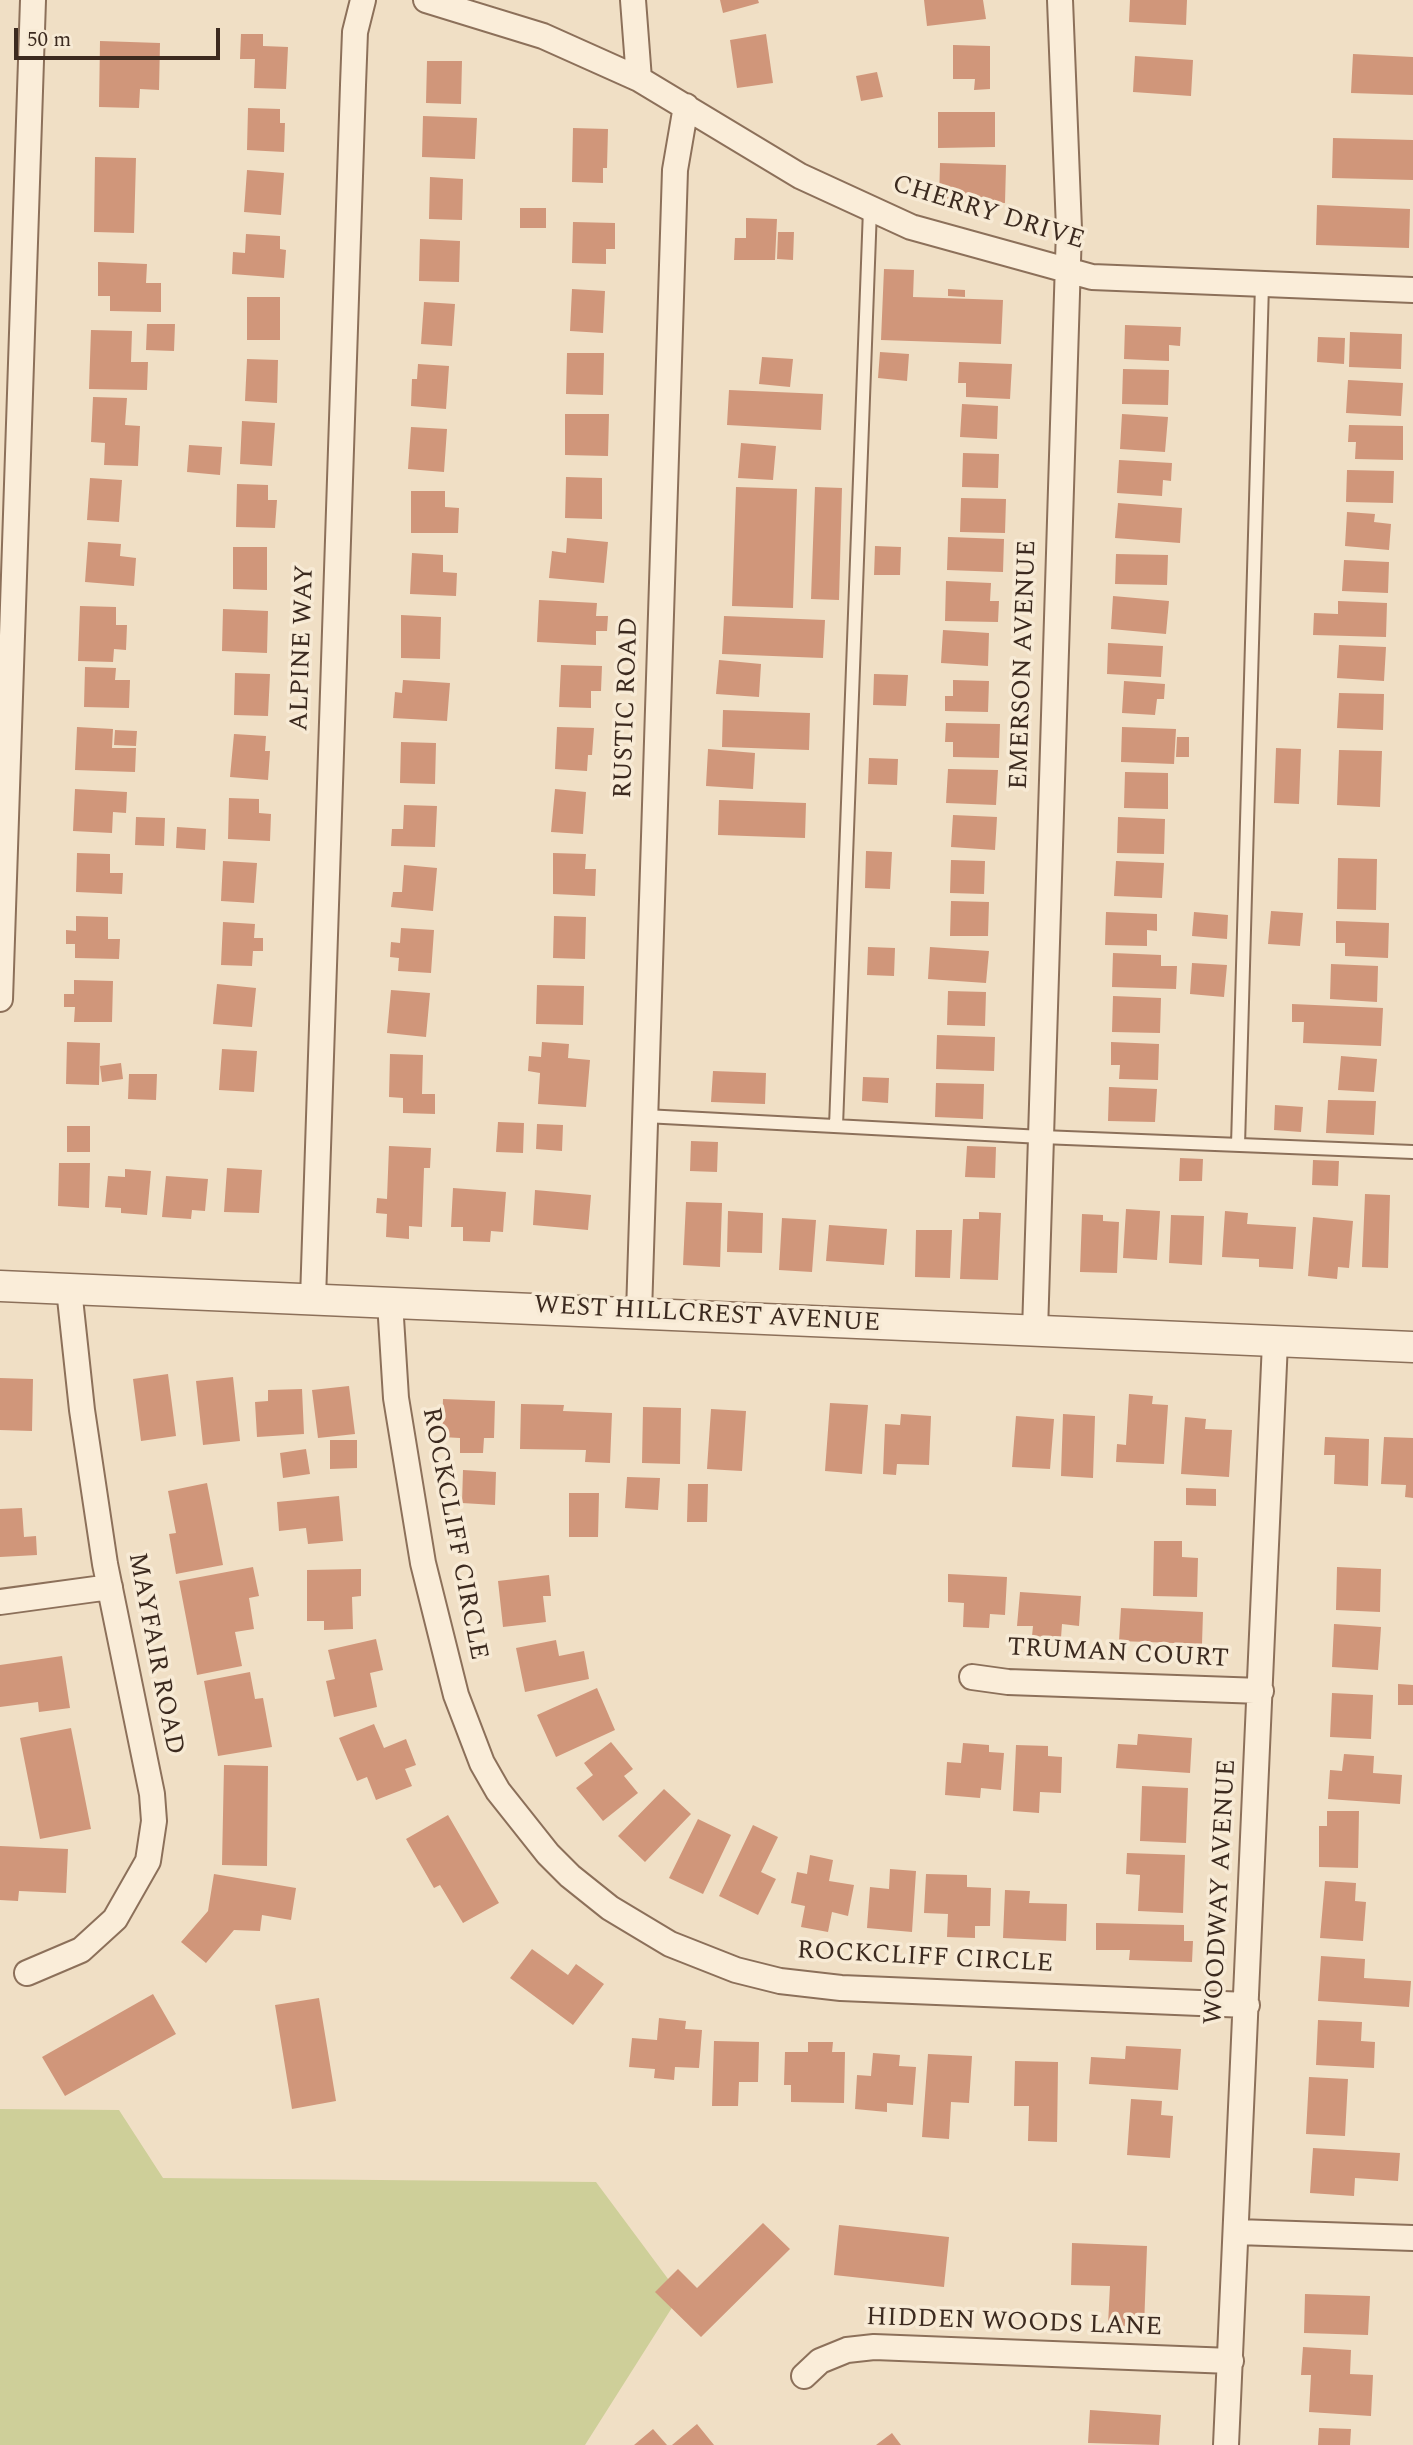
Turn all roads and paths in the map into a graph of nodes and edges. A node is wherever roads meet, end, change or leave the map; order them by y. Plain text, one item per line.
1 (33, 0) edge
2 (363, 0) edge
3 (426, 0) edge
4 (633, 0) edge
5 (1060, 0) edge
6 (639, 79) junction
7 (686, 106) junction
8 (870, 209) junction
9 (1067, 268) junction
10 (1262, 285) junction
11 (1413, 290) edge
12 (0, 999) edge
13 (645, 1116) junction
14 (836, 1126) junction
15 (1042, 1137) junction
16 (1238, 1145) junction
17 (1413, 1152) edge
18 (0, 1286) edge
19 (69, 1289) junction
20 (313, 1299) junction
21 (390, 1302) junction
22 (639, 1313) junction
23 (1035, 1331) junction
24 (1275, 1342) junction
25 (1413, 1347) edge
26 (110, 1587) junction
27 (0, 1602) edge
28 (972, 1677) dead end
29 (1261, 1691) junction
30 (27, 1973) dead end
31 (1247, 2005) junction
32 (1237, 2232) junction
33 (1413, 2238) edge
34 (1231, 2361) junction
35 (804, 2376) dead end
36 (1227, 2445) edge

1 - 12 street
2 - 20 street, ALPINE WAY
3 - 6 street, CHERRY DRIVE
4 - 6 street
5 - 9 street, EMERSON AVENUE
6 - 7 street, CHERRY DRIVE
7 - 8 street, CHERRY DRIVE
7 - 13 street, RUSTIC ROAD
8 - 9 street, CHERRY DRIVE
8 - 14 lane
9 - 10 street, CHERRY DRIVE
9 - 15 street, EMERSON AVENUE
10 - 11 street, CHERRY DRIVE
10 - 16 lane
13 - 14 lane
13 - 22 street, RUSTIC ROAD
14 - 15 lane
15 - 16 lane
15 - 23 street, EMERSON AVENUE
16 - 17 lane
18 - 19 street, WEST HILLCREST AVENUE
19 - 20 street, WEST HILLCREST AVENUE
19 - 26 street, MAYFAIR ROAD
20 - 21 street, WEST HILLCREST AVENUE
21 - 22 street, WEST HILLCREST AVENUE
21 - 31 street, ROCKCLIFF CIRCLE
22 - 23 street, WEST HILLCREST AVENUE
23 - 24 street, WEST HILLCREST AVENUE
24 - 25 street, WEST HILLCREST AVENUE
24 - 29 street, WOODWAY AVENUE
26 - 27 street
26 - 30 street, MAYFAIR ROAD
28 - 29 street, TRUMAN COURT
29 - 31 street, WOODWAY AVENUE
31 - 32 street, WOODWAY AVENUE
32 - 33 street
32 - 34 street, WOODWAY AVENUE
34 - 35 street, HIDDEN WOODS LANE
34 - 36 street, WOODWAY AVENUE

